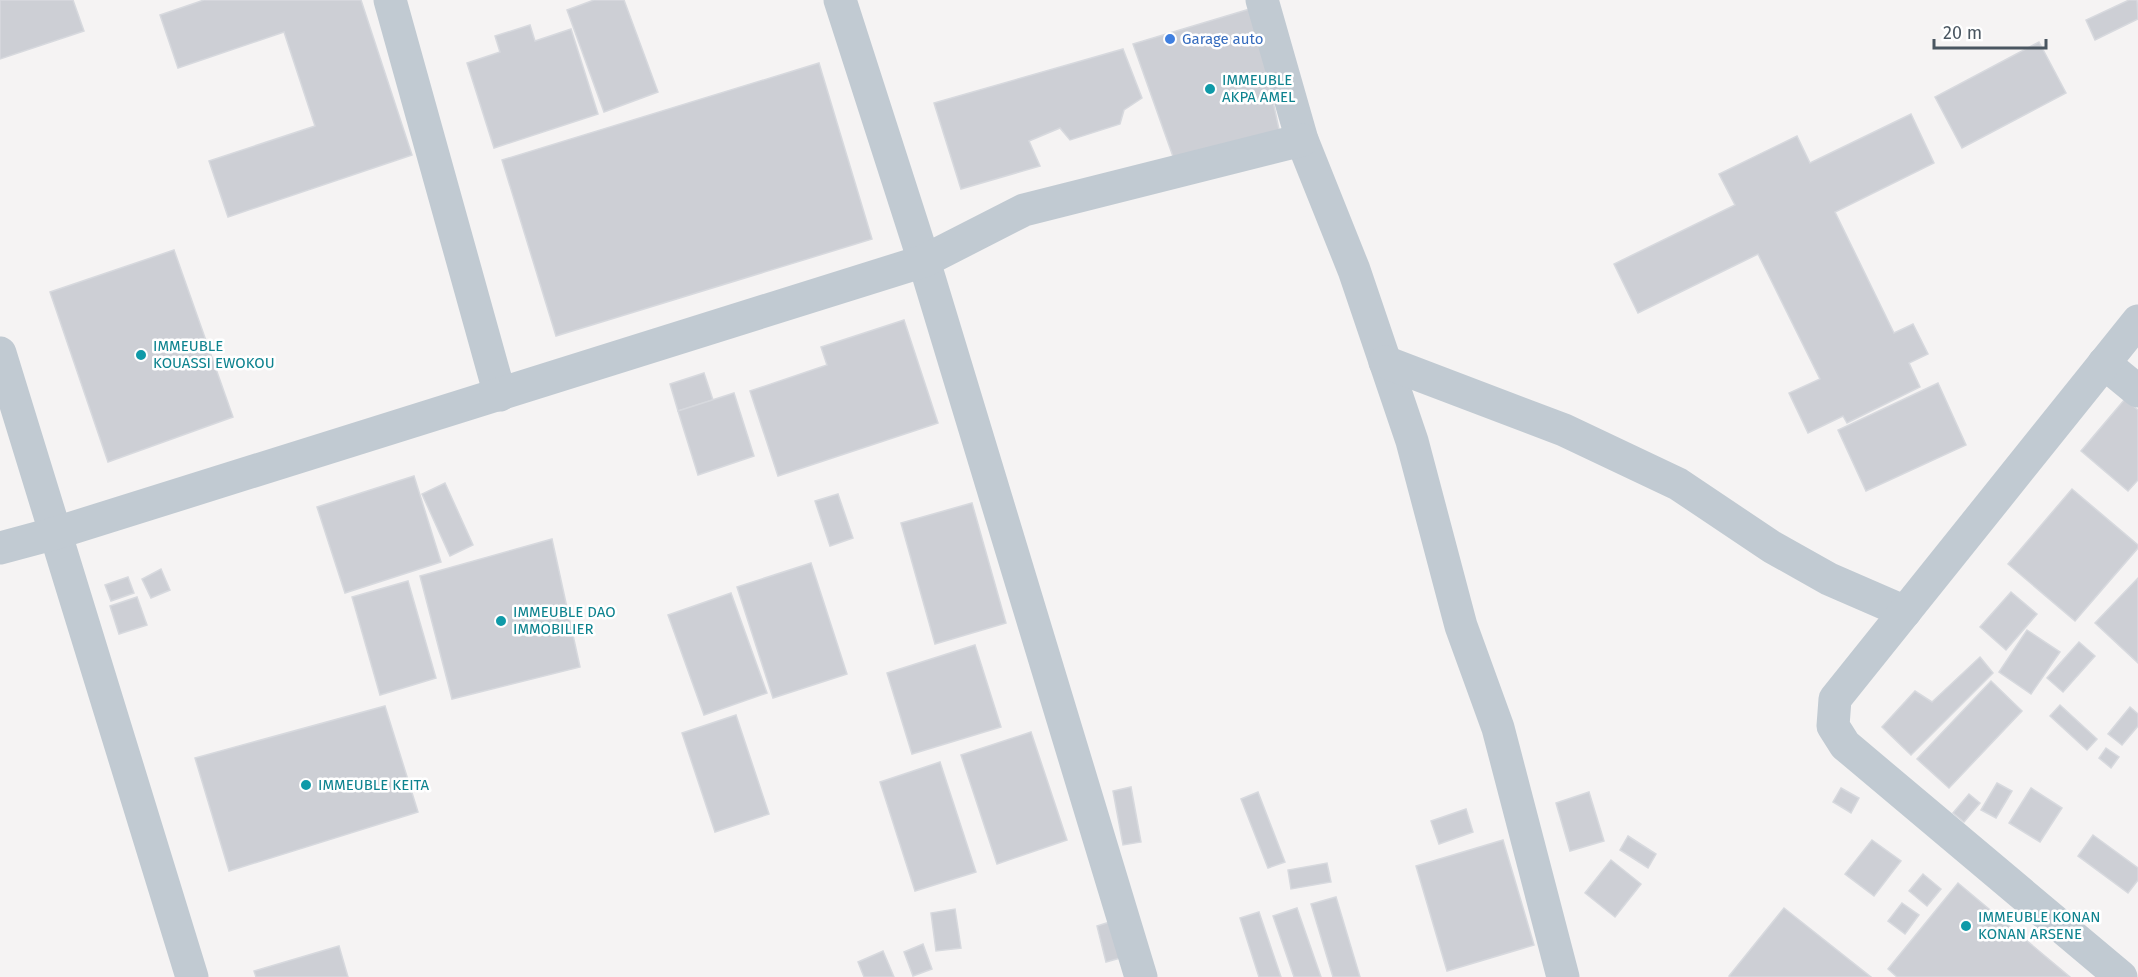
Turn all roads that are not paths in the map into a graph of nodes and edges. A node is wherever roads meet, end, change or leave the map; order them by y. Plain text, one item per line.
1 (390, 0) edge
2 (840, 0) edge
3 (1262, 0) edge
4 (1302, 141) junction
5 (924, 261) junction
6 (2138, 321) edge
7 (0, 353) edge
8 (1385, 362) junction
9 (2104, 363) junction
10 (2138, 391) edge
11 (500, 395) junction
12 (56, 533) junction
13 (0, 548) edge
14 (1905, 612) junction
15 (192, 977) edge
16 (1141, 977) edge
17 (1563, 977) edge
18 (2121, 977) edge

1 - 11 street
2 - 5 street
3 - 4 street
4 - 5 street
4 - 8 street
5 - 11 street
5 - 16 street
6 - 9 street
7 - 12 street
8 - 14 street
8 - 17 street
9 - 10 street
9 - 14 street
11 - 12 street
12 - 13 street
12 - 15 street
14 - 18 street

